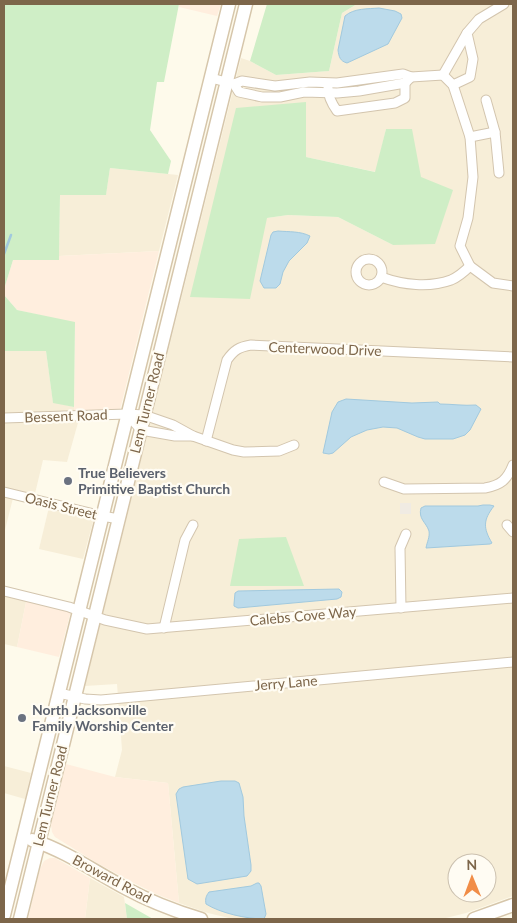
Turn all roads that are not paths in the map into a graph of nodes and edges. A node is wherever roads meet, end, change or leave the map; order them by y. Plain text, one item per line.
1 (229, 4) edge
2 (246, 4) edge
3 (504, 4) edge
4 (467, 33) junction
5 (443, 75) junction
6 (211, 78) junction
7 (408, 80) junction
8 (230, 83) junction
9 (327, 83) junction
10 (453, 85) junction
11 (328, 93) junction
12 (486, 100) dead end
13 (495, 132) junction
14 (470, 137) junction
15 (499, 173) dead end
16 (168, 249) junction
17 (185, 252) junction
18 (470, 266) junction
19 (381, 277) dead end
20 (513, 286) edge
21 (513, 357) edge
22 (127, 414) junction
23 (144, 415) junction
24 (4, 418) edge
25 (141, 430) junction
26 (193, 436) junction
27 (206, 441) junction
28 (294, 445) dead end
29 (513, 465) edge
30 (384, 482) dead end
31 (4, 492) edge
32 (102, 516) junction
33 (119, 519) junction
34 (193, 525) dead end
35 (406, 534) dead end
36 (4, 591) edge
37 (513, 598) edge
38 (401, 608) junction
39 (79, 611) junction
40 (95, 616) junction
41 (164, 628) junction
42 (513, 662) edge
43 (58, 694) junction
44 (75, 697) junction
45 (23, 837) junction
46 (39, 842) junction
47 (513, 905) edge
48 (4, 917) edge
49 (10, 919) edge
50 (20, 919) edge
51 (201, 919) edge
52 (474, 919) edge

1 - 6 main road, Lem Turner Road
2 - 8 main road, Lem Turner Road
3 - 4 street
4 - 5 street
4 - 10 street
5 - 7 street
5 - 10 street
6 - 8 street
6 - 16 main road, Lem Turner Road
7 - 9 street
7 - 11 street
7 - 11 street
8 - 9 street
8 - 11 street
8 - 17 main road, Lem Turner Road
9 - 11 street
10 - 14 street
12 - 13 street
13 - 14 street
13 - 15 street
14 - 18 street
16 - 17 main road
16 - 22 main road, Lem Turner Road
17 - 23 main road, Lem Turner Road
18 - 19 street
18 - 20 street
21 - 27 street, Centerwood Drive
22 - 23 street, Bessent Road
22 - 24 street, Bessent Road
22 - 25 street, Bessent Road
22 - 32 main road, Lem Turner Road
23 - 25 main road, Lem Turner Road
23 - 26 street, Bessent Road
25 - 26 street, Bessent Road
25 - 33 main road, Lem Turner Road
26 - 27 street, Bessent Road
27 - 28 street, Bessent Road
29 - 30 street
31 - 32 street, Oasis Street
32 - 33 street, Oasis Street
32 - 39 main road, Lem Turner Road
33 - 40 main road, Lem Turner Road
34 - 41 street
35 - 38 street
36 - 39 street, Calebs Cove Way
37 - 38 street, Calebs Cove Way
38 - 41 street, Calebs Cove Way
39 - 40 street, Calebs Cove Way
39 - 43 main road, Lem Turner Road
40 - 41 street, Calebs Cove Way
40 - 44 main road, Lem Turner Road
42 - 44 street, Jerry Lane
43 - 44 street, Jerry Lane
43 - 45 main road, Lem Turner Road
44 - 46 main road, Lem Turner Road
45 - 46 main road, Broward Road
45 - 48 main road, Lem Turner Road
46 - 50 main road, Lem Turner Road
46 - 51 main road, Broward Road
47 - 52 main road
48 - 49 street

